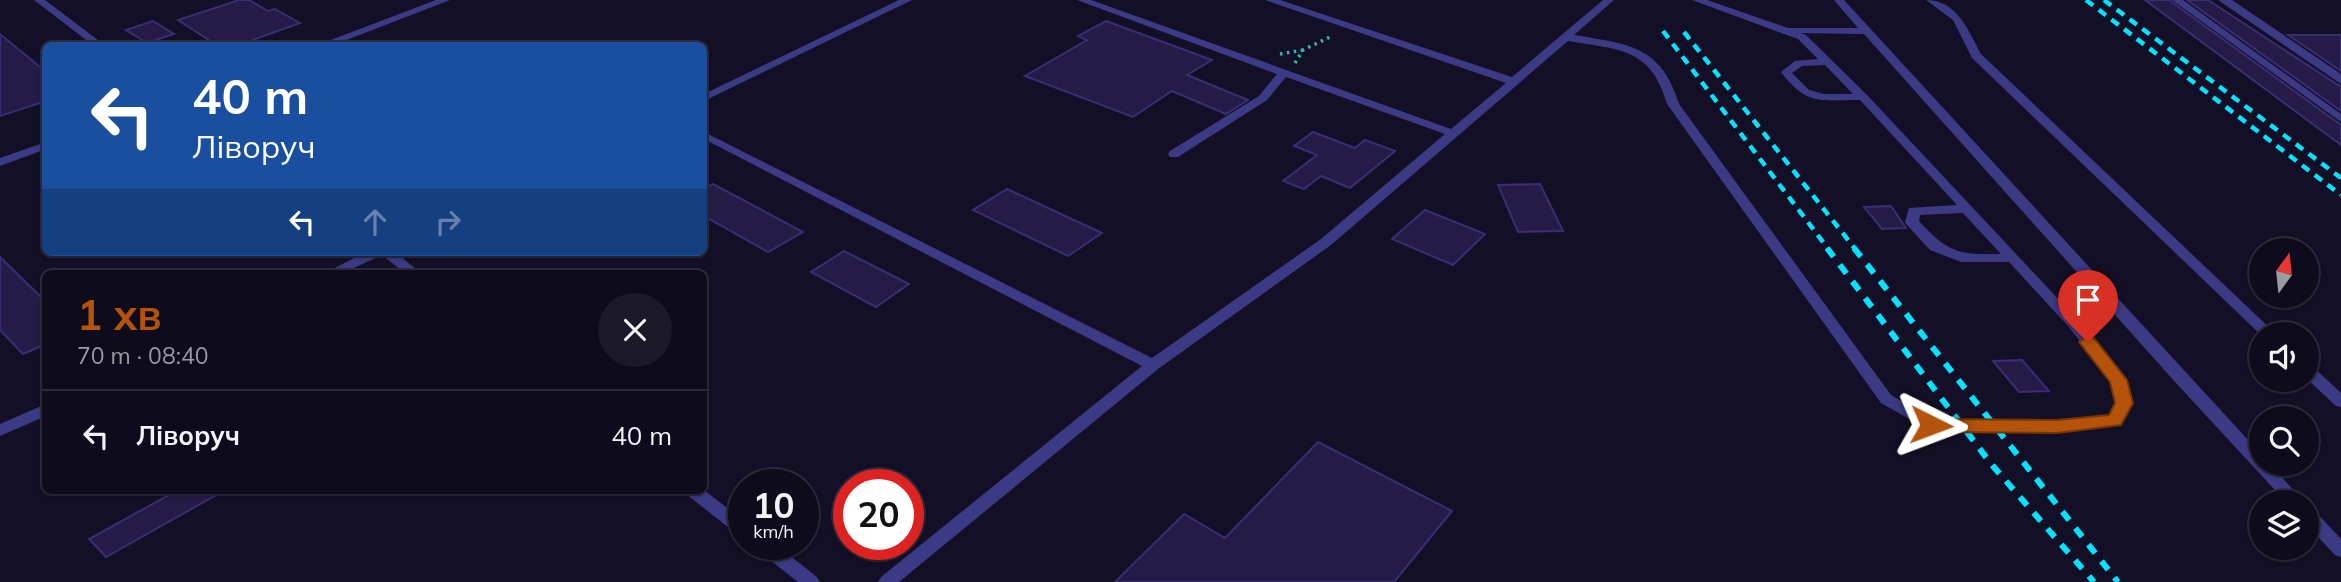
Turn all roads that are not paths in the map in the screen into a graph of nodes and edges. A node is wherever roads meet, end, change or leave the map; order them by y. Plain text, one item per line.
1 (39, 0) edge
2 (445, 0) edge
3 (907, 0) edge
4 (1082, 0) edge
5 (1270, 0) edge
6 (1609, 0) edge
7 (1697, 0) edge
8 (1839, 0) edge
9 (1931, 0) edge
10 (2177, 0) edge
11 (2224, 0) edge
12 (1788, 30) junction
13 (1866, 31) junction
14 (1565, 37) junction
15 (96, 42) edge
16 (331, 42) edge
17 (1828, 62) junction
18 (1284, 73) junction
19 (2341, 80) edge
20 (1512, 81) junction
21 (707, 97) edge
22 (1863, 97) junction
23 (2341, 119) edge
24 (1452, 133) junction
25 (707, 137) edge
26 (42, 146) edge
27 (1174, 154) dead end
28 (0, 162) edge
29 (1965, 209) junction
30 (368, 256) edge
31 (392, 256) edge
32 (2010, 258) junction
33 (338, 270) edge
34 (410, 270) edge
35 (2256, 322) edge
36 (1153, 365) junction
37 (2319, 381) edge
38 (2341, 402) edge
39 (42, 411) edge
40 (0, 430) edge
41 (2285, 490) edge
42 (697, 494) edge
43 (728, 518) edge
44 (2319, 527) edge
45 (2341, 550) edge
46 (783, 560) edge
47 (811, 582) edge
48 (887, 582) edge

1 - 15 lane
2 - 16 lane
3 - 21 lane
4 - 18 lane
5 - 20 lane
6 - 14 lane
7 - 12 lane
8 - 13 lane
9 - 35 lane
10 - 23 lane
11 - 19 street
12 - 13 lane
12 - 17 lane
13 - 41 lane
14 - 20 lane
14 - 32 lane
17 - 22 lane
17 - 22 lane
18 - 24 lane
18 - 27 lane
20 - 24 lane
22 - 29 lane
24 - 36 lane
25 - 36 lane
26 - 28 lane
29 - 32 lane
29 - 32 lane
30 - 33 lane
31 - 34 lane
36 - 48 lane
37 - 38 lane
39 - 40 lane
42 - 43 lane
44 - 45 lane
46 - 47 lane

